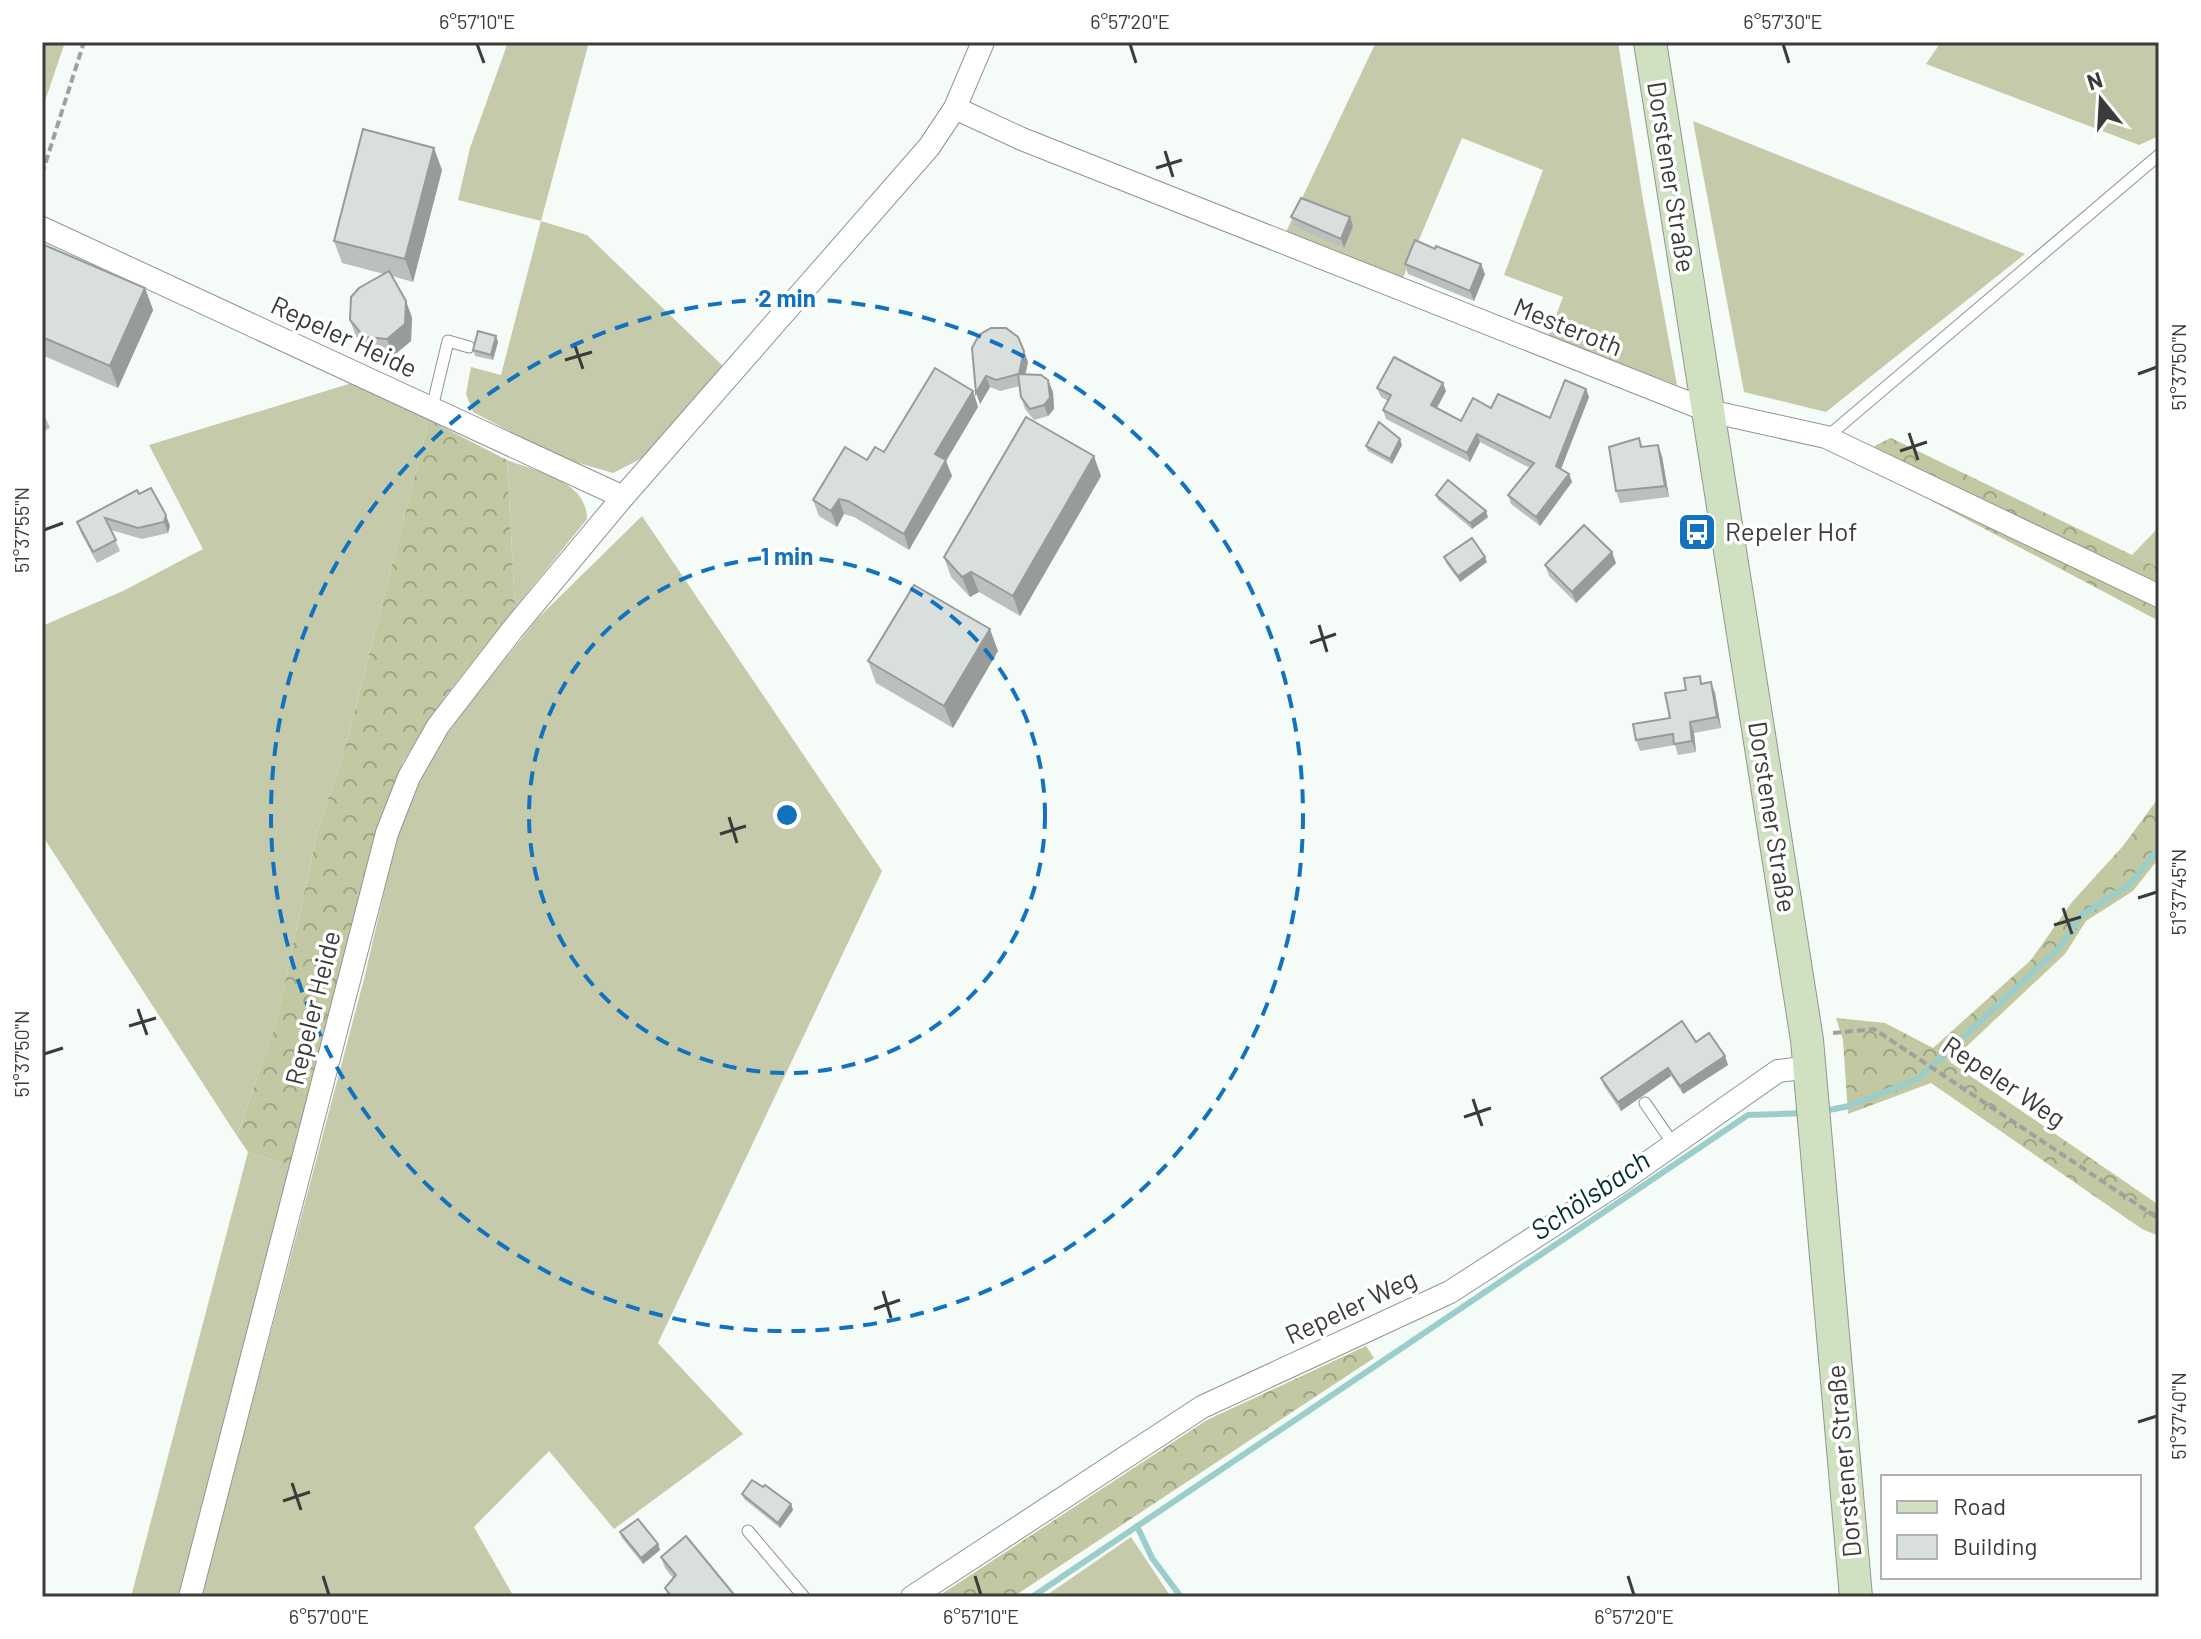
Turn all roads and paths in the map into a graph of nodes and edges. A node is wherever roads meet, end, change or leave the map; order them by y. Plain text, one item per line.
1 (84, 42) edge
2 (983, 42) edge
3 (1650, 42) edge
4 (955, 108) junction
5 (2159, 155) edge
6 (42, 174) edge
7 (42, 228) edge
8 (469, 347) dead end
9 (432, 408) junction
10 (1709, 411) junction
11 (1826, 437) junction
12 (623, 497) junction
13 (2159, 596) edge
14 (1810, 1067) junction
15 (1645, 1103) dead end
16 (1674, 1145) junction
17 (2159, 1219) edge
18 (748, 1531) dead end
19 (190, 1597) edge
20 (804, 1597) edge
21 (912, 1597) edge
22 (1856, 1597) edge

1 - 6 path
2 - 4 street, Repeler Heide
3 - 10 main road, Dorstener Straße
4 - 10 street, Mesteroth
4 - 12 street, Repeler Heide
5 - 11 lane
7 - 9 street, Repeler Heide
8 - 9 lane
9 - 12 street, Repeler Heide
10 - 11 street, Mesteroth
10 - 14 main road, Dorstener Straße
11 - 13 street, Mesteroth
12 - 19 street, Repeler Heide
14 - 16 street, Repeler Weg
14 - 17 path, Repeler Weg
14 - 22 main road, Dorstener Straße
15 - 16 lane
16 - 21 street, Repeler Weg
18 - 20 lane

